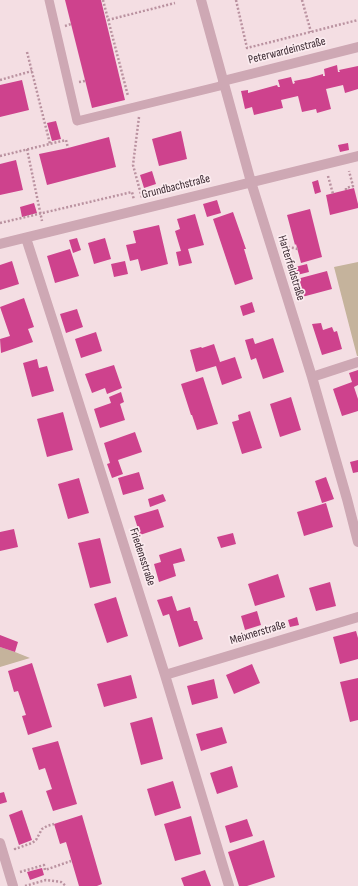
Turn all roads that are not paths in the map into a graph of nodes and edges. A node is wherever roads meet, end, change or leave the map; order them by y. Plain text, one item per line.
1 (49, 0) edge
2 (201, 0) edge
3 (358, 47) edge
4 (224, 83) junction
5 (358, 156) edge
6 (251, 182) junction
7 (26, 238) junction
8 (0, 244) edge
9 (358, 362) edge
10 (312, 377) junction
11 (358, 542) edge
12 (358, 617) edge
13 (165, 675) junction
14 (0, 844) edge
15 (13, 886) edge
16 (229, 886) edge

1 - 4 lane
2 - 4 street, Harterfeldstraße
3 - 4 street, Peterwardeinstraße
4 - 6 street, Harterfeldstraße
5 - 6 street, Grundbachstraße
6 - 7 street, Grundbachstraße
6 - 10 street, Harterfeldstraße
7 - 8 street, Grundbachstraße
7 - 13 street, Friedensstraße
9 - 10 street
10 - 11 street, Harterfeldstraße
12 - 13 street, Meixnerstraße
13 - 16 street, Friedensstraße
14 - 15 street

